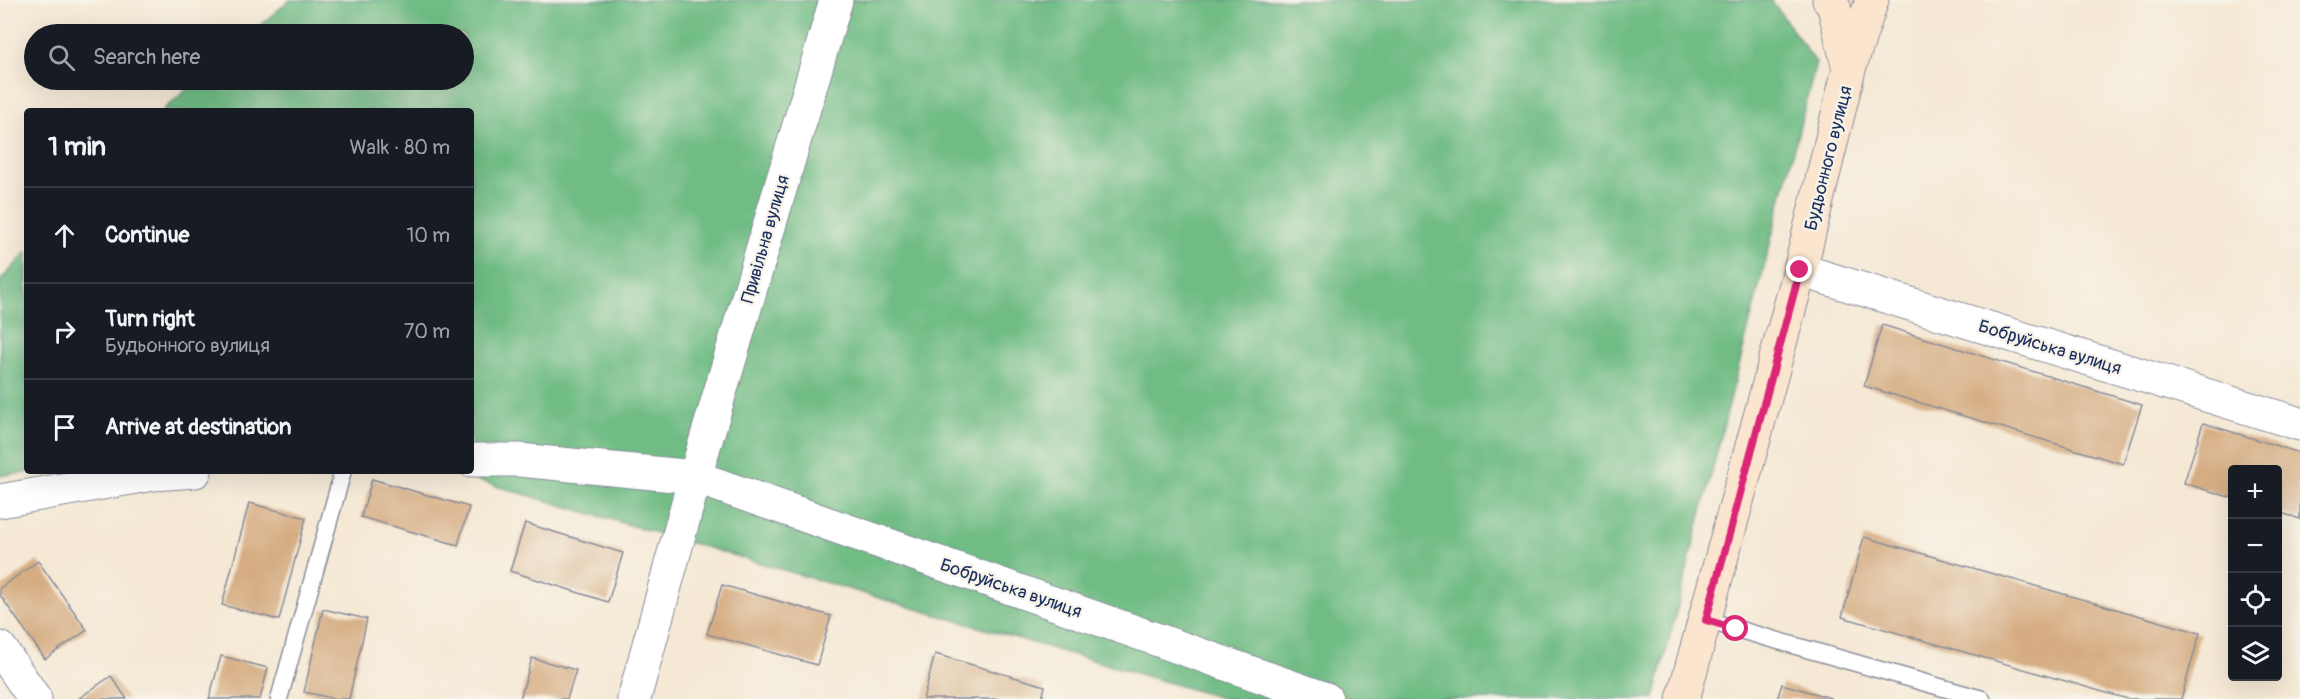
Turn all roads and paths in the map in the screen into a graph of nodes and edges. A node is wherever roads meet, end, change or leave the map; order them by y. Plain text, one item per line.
1 (836, 0) edge
2 (1829, 0) edge
3 (1872, 0) edge
4 (1849, 69) junction
5 (1800, 270) junction
6 (2300, 423) edge
7 (474, 460) edge
8 (153, 474) edge
9 (342, 474) edge
10 (695, 477) junction
11 (0, 501) edge
12 (1706, 620) junction
13 (0, 648) edge
14 (34, 699) edge
15 (279, 699) edge
16 (634, 699) edge
17 (1326, 699) edge
18 (1683, 699) edge
19 (1982, 699) edge

1 - 10 street, Привільна вулиця
2 - 4 main road
3 - 4 main road, Будьонного вулиця
4 - 5 main road, Будьонного вулиця
5 - 6 street, Бобруйська вулиця
5 - 12 main road, Будьонного вулиця
7 - 10 street
8 - 11 street
9 - 15 lane
10 - 16 street, Привільна вулиця
10 - 17 street, Бобруйська вулиця
12 - 18 main road, Будьонного вулиця
12 - 19 lane
13 - 14 street

